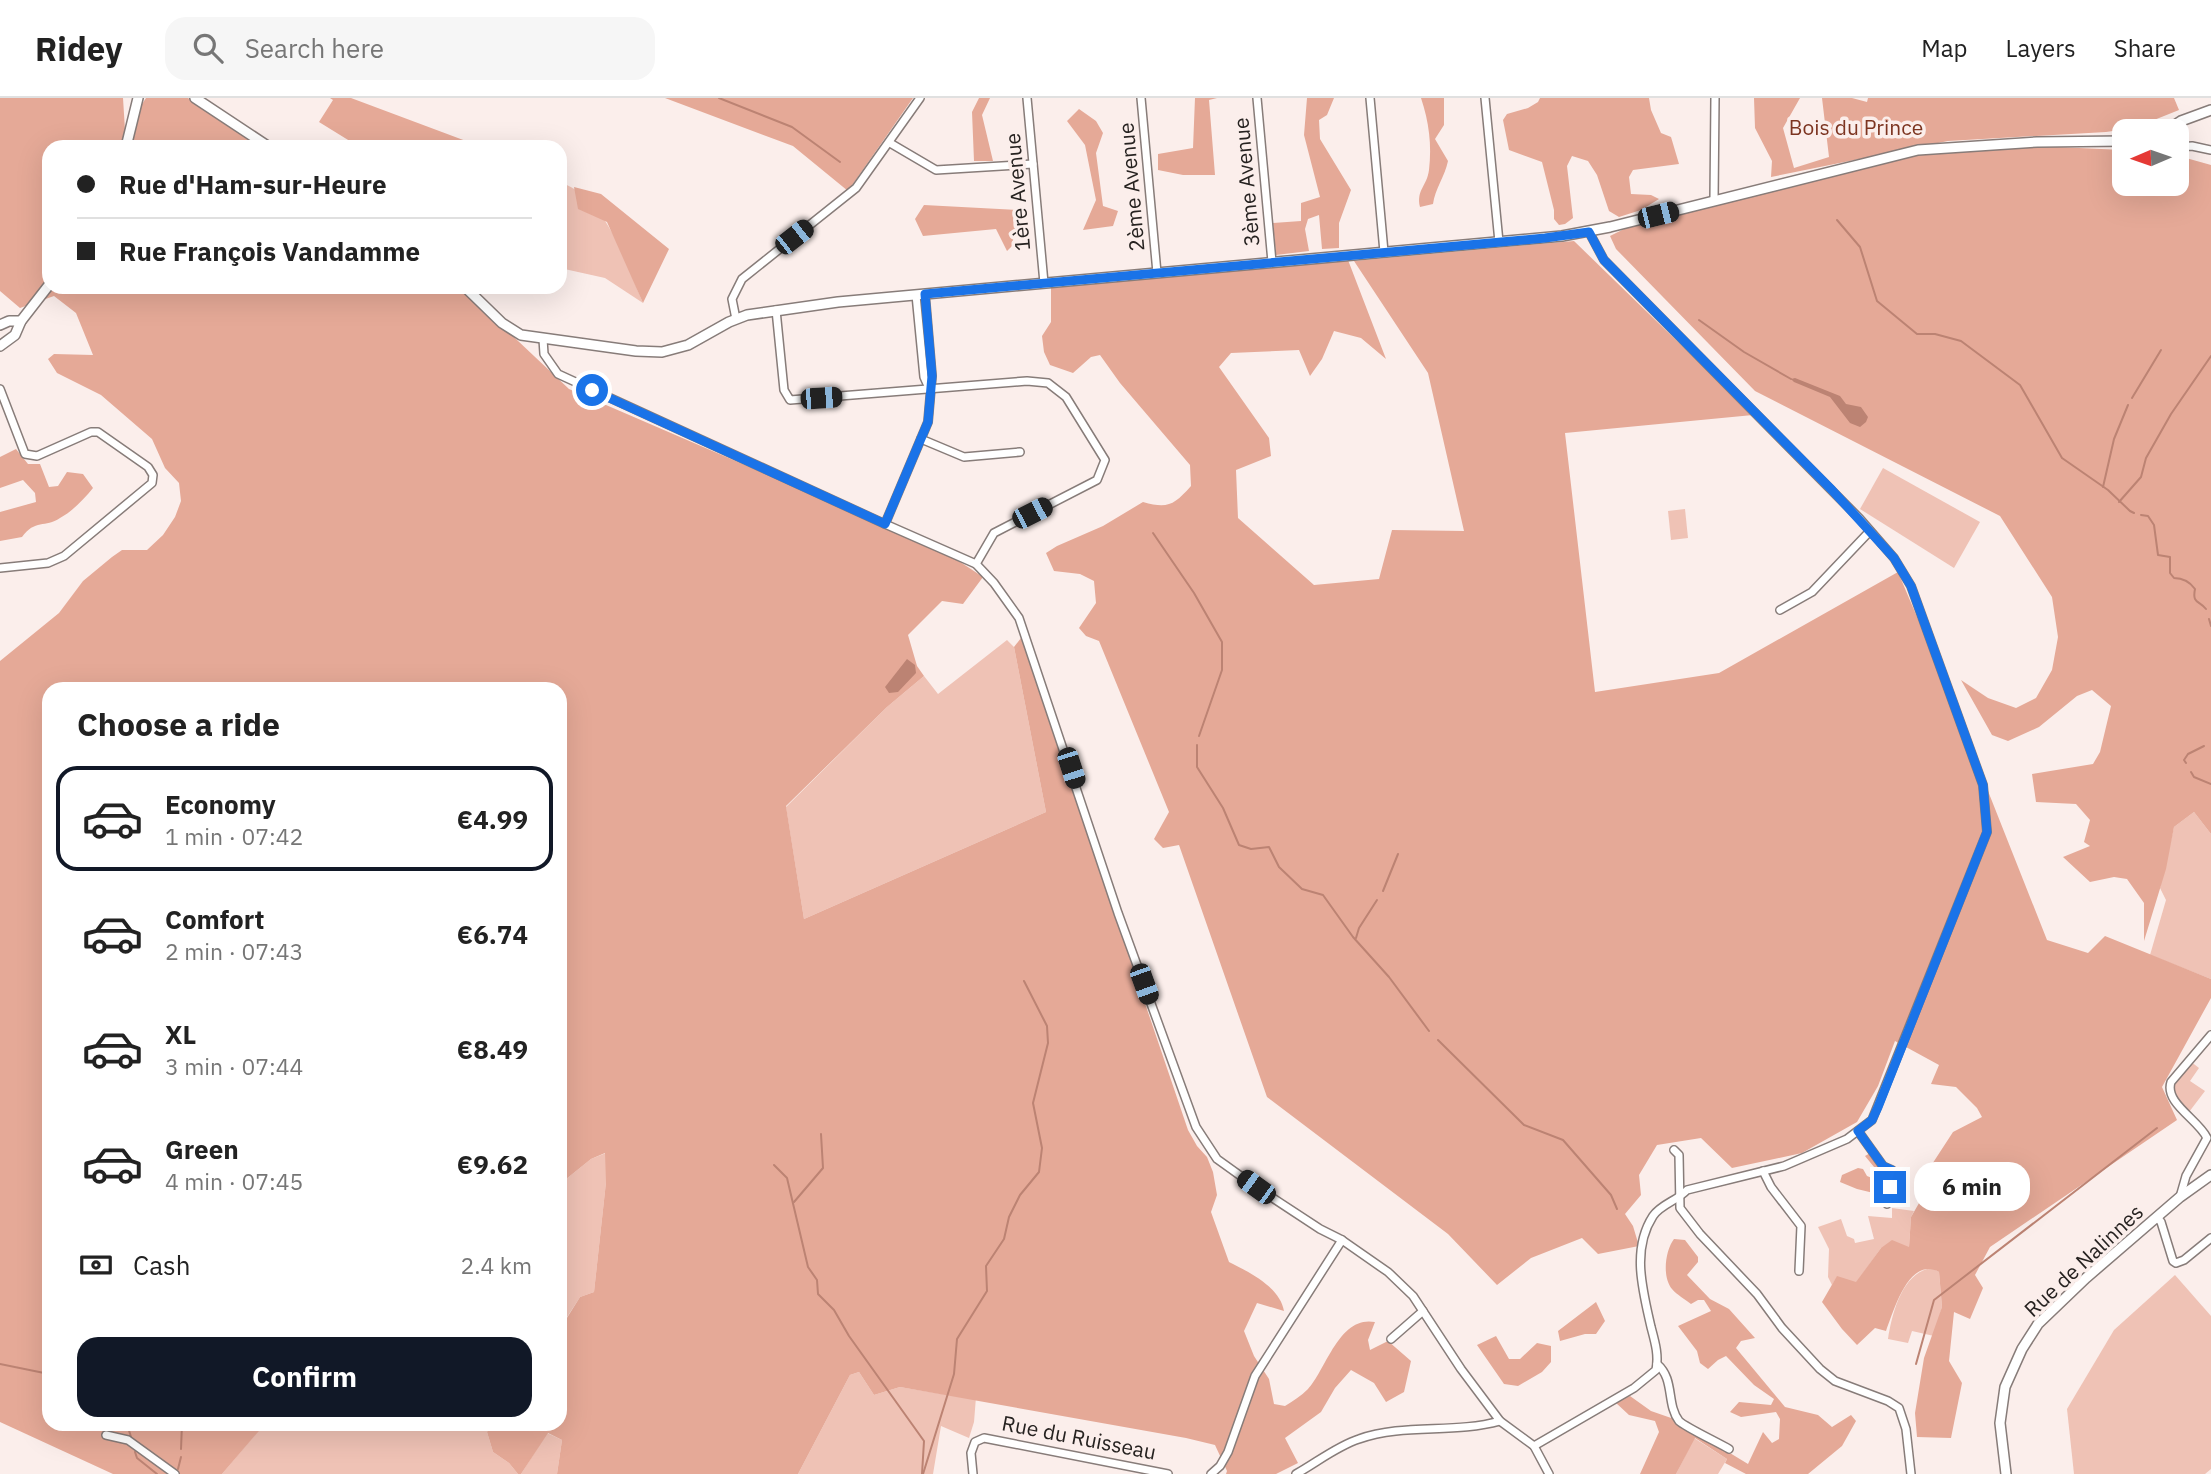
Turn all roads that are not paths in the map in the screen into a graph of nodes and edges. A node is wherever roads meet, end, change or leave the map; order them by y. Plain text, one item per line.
1 (138, 98) edge
2 (195, 98) edge
3 (920, 98) edge
4 (1027, 98) edge
5 (1141, 98) edge
6 (1257, 98) edge
7 (1370, 98) edge
8 (1485, 98) edge
9 (1714, 98) edge
10 (2211, 110) edge
11 (2186, 119) edge
12 (2112, 139) edge
13 (128, 140) edge
14 (258, 140) edge
15 (890, 143) junction
16 (2189, 146) edge
17 (2211, 150) edge
18 (1033, 164) junction
19 (1714, 200) junction
20 (1589, 232) junction
21 (1499, 242) junction
22 (1384, 252) junction
23 (1272, 262) junction
24 (1157, 272) junction
25 (1044, 283) junction
26 (42, 294) edge
27 (472, 294) edge
28 (921, 294) junction
29 (776, 310) junction
30 (736, 319) junction
31 (21, 321) junction
32 (4, 323) edge
33 (17, 332) junction
34 (543, 338) junction
35 (0, 346) edge
36 (0, 389) edge
37 (930, 389) junction
38 (4, 406) edge
39 (921, 439) junction
40 (1020, 452) dead end
41 (885, 524) junction
42 (1870, 531) junction
43 (976, 564) junction
44 (0, 568) edge
45 (1780, 610) dead end
46 (2211, 1035) edge
47 (1858, 1131) junction
48 (1674, 1150) dead end
49 (1763, 1171) junction
50 (2211, 1175) edge
51 (1681, 1197) junction
52 (2180, 1197) junction
53 (1887, 1204) dead end
54 (2157, 1217) junction
55 (2211, 1238) edge
56 (1342, 1240) junction
57 (1799, 1271) dead end
58 (1423, 1311) junction
59 (1391, 1339) dead end
60 (1657, 1364) junction
61 (1500, 1421) junction
62 (106, 1435) dead end
63 (1534, 1446) junction
64 (1729, 1449) dead end
65 (175, 1474) edge
66 (973, 1474) edge
67 (1168, 1474) edge
68 (1211, 1474) edge
69 (1296, 1474) edge
70 (1549, 1474) edge
71 (1910, 1474) edge
72 (2006, 1474) edge

1 - 13 street
2 - 14 street
3 - 15 street
4 - 18 street, 1ère Avenue
5 - 24 street, 2ème Avenue
6 - 23 street, 3ème Avenue
7 - 22 street
8 - 21 street
9 - 19 street
10 - 11 street
12 - 19 street
15 - 18 street
15 - 30 street
16 - 17 street
18 - 25 street, 1ère Avenue
19 - 20 street
20 - 21 street
20 - 42 street
21 - 22 street
22 - 23 street
23 - 24 street
24 - 25 street
25 - 28 street
26 - 31 street
27 - 34 street
28 - 29 street
28 - 37 street
29 - 30 street
29 - 37 street
30 - 34 street
31 - 32 street
31 - 33 street
32 - 33 street
33 - 35 street
34 - 41 street
36 - 38 street
37 - 39 street
37 - 43 street
38 - 44 street
39 - 40 street
39 - 41 street
41 - 43 street
42 - 45 street
42 - 47 street
43 - 56 street
46 - 52 street
47 - 49 street
47 - 53 street
48 - 51 street
49 - 51 street
49 - 57 street
50 - 52 street, Rue de Nalinnes
51 - 60 street
51 - 71 street
52 - 54 street, Rue de Nalinnes
54 - 55 street
54 - 72 street, Rue de Nalinnes
56 - 58 street
56 - 68 street
58 - 59 street
58 - 61 street
60 - 63 street
60 - 64 street
61 - 63 street
61 - 69 street
62 - 65 street
63 - 70 street
66 - 67 street, Rue du Ruisseau

